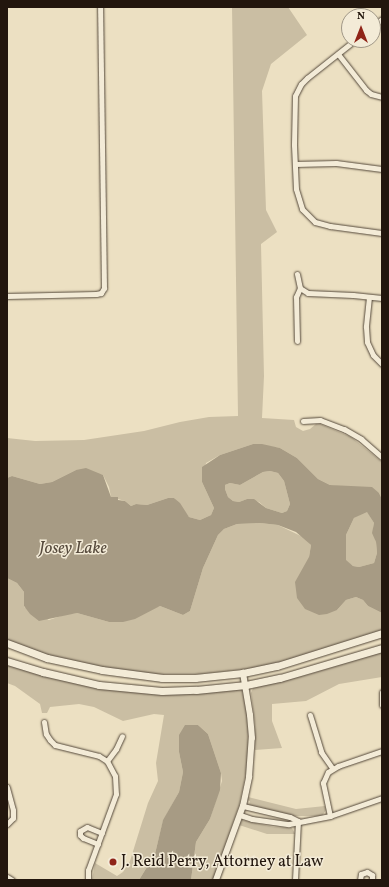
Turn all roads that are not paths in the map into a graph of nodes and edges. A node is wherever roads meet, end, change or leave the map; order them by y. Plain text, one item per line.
1 (100, 7) edge
2 (345, 48) edge
3 (338, 54) junction
4 (382, 97) edge
5 (295, 164) junction
6 (382, 168) edge
7 (382, 233) edge
8 (297, 274) dead end
9 (300, 288) junction
10 (7, 296) edge
11 (369, 297) junction
12 (382, 298) edge
13 (297, 341) dead end
14 (382, 364) edge
15 (303, 421) dead end
16 (382, 457) edge
17 (382, 633) edge
18 (7, 643) edge
19 (382, 648) edge
20 (7, 661) edge
21 (243, 673) junction
22 (246, 685) junction
23 (382, 692) edge
24 (382, 705) edge
25 (310, 715) dead end
26 (44, 722) dead end
27 (122, 736) dead end
28 (382, 751) edge
29 (107, 761) junction
30 (332, 768) junction
31 (8, 787) edge
32 (382, 798) edge
33 (243, 806) junction
34 (240, 815) junction
35 (330, 816) junction
36 (298, 821) junction
37 (7, 824) edge
38 (102, 833) junction
39 (98, 844) junction
40 (7, 878) edge
41 (12, 880) edge
42 (88, 880) edge
43 (216, 880) edge
44 (295, 880) edge
45 (360, 880) edge
46 (372, 880) edge

1 - 10 street
2 - 3 street
3 - 4 street
3 - 5 street
5 - 6 street
5 - 7 street
8 - 9 street
9 - 11 street
9 - 13 street
11 - 12 street
11 - 14 street
15 - 16 street
17 - 21 main road
18 - 21 main road
19 - 22 main road
20 - 22 main road
21 - 22 street
22 - 33 street
23 - 24 street
25 - 30 street
26 - 29 street
27 - 29 street
28 - 30 street
29 - 38 street
30 - 35 street
31 - 37 street
32 - 35 street
33 - 34 street
33 - 36 street
34 - 36 street
34 - 43 street
35 - 36 street
36 - 44 street
38 - 39 street
38 - 39 street
39 - 42 street
40 - 41 street
45 - 46 street

